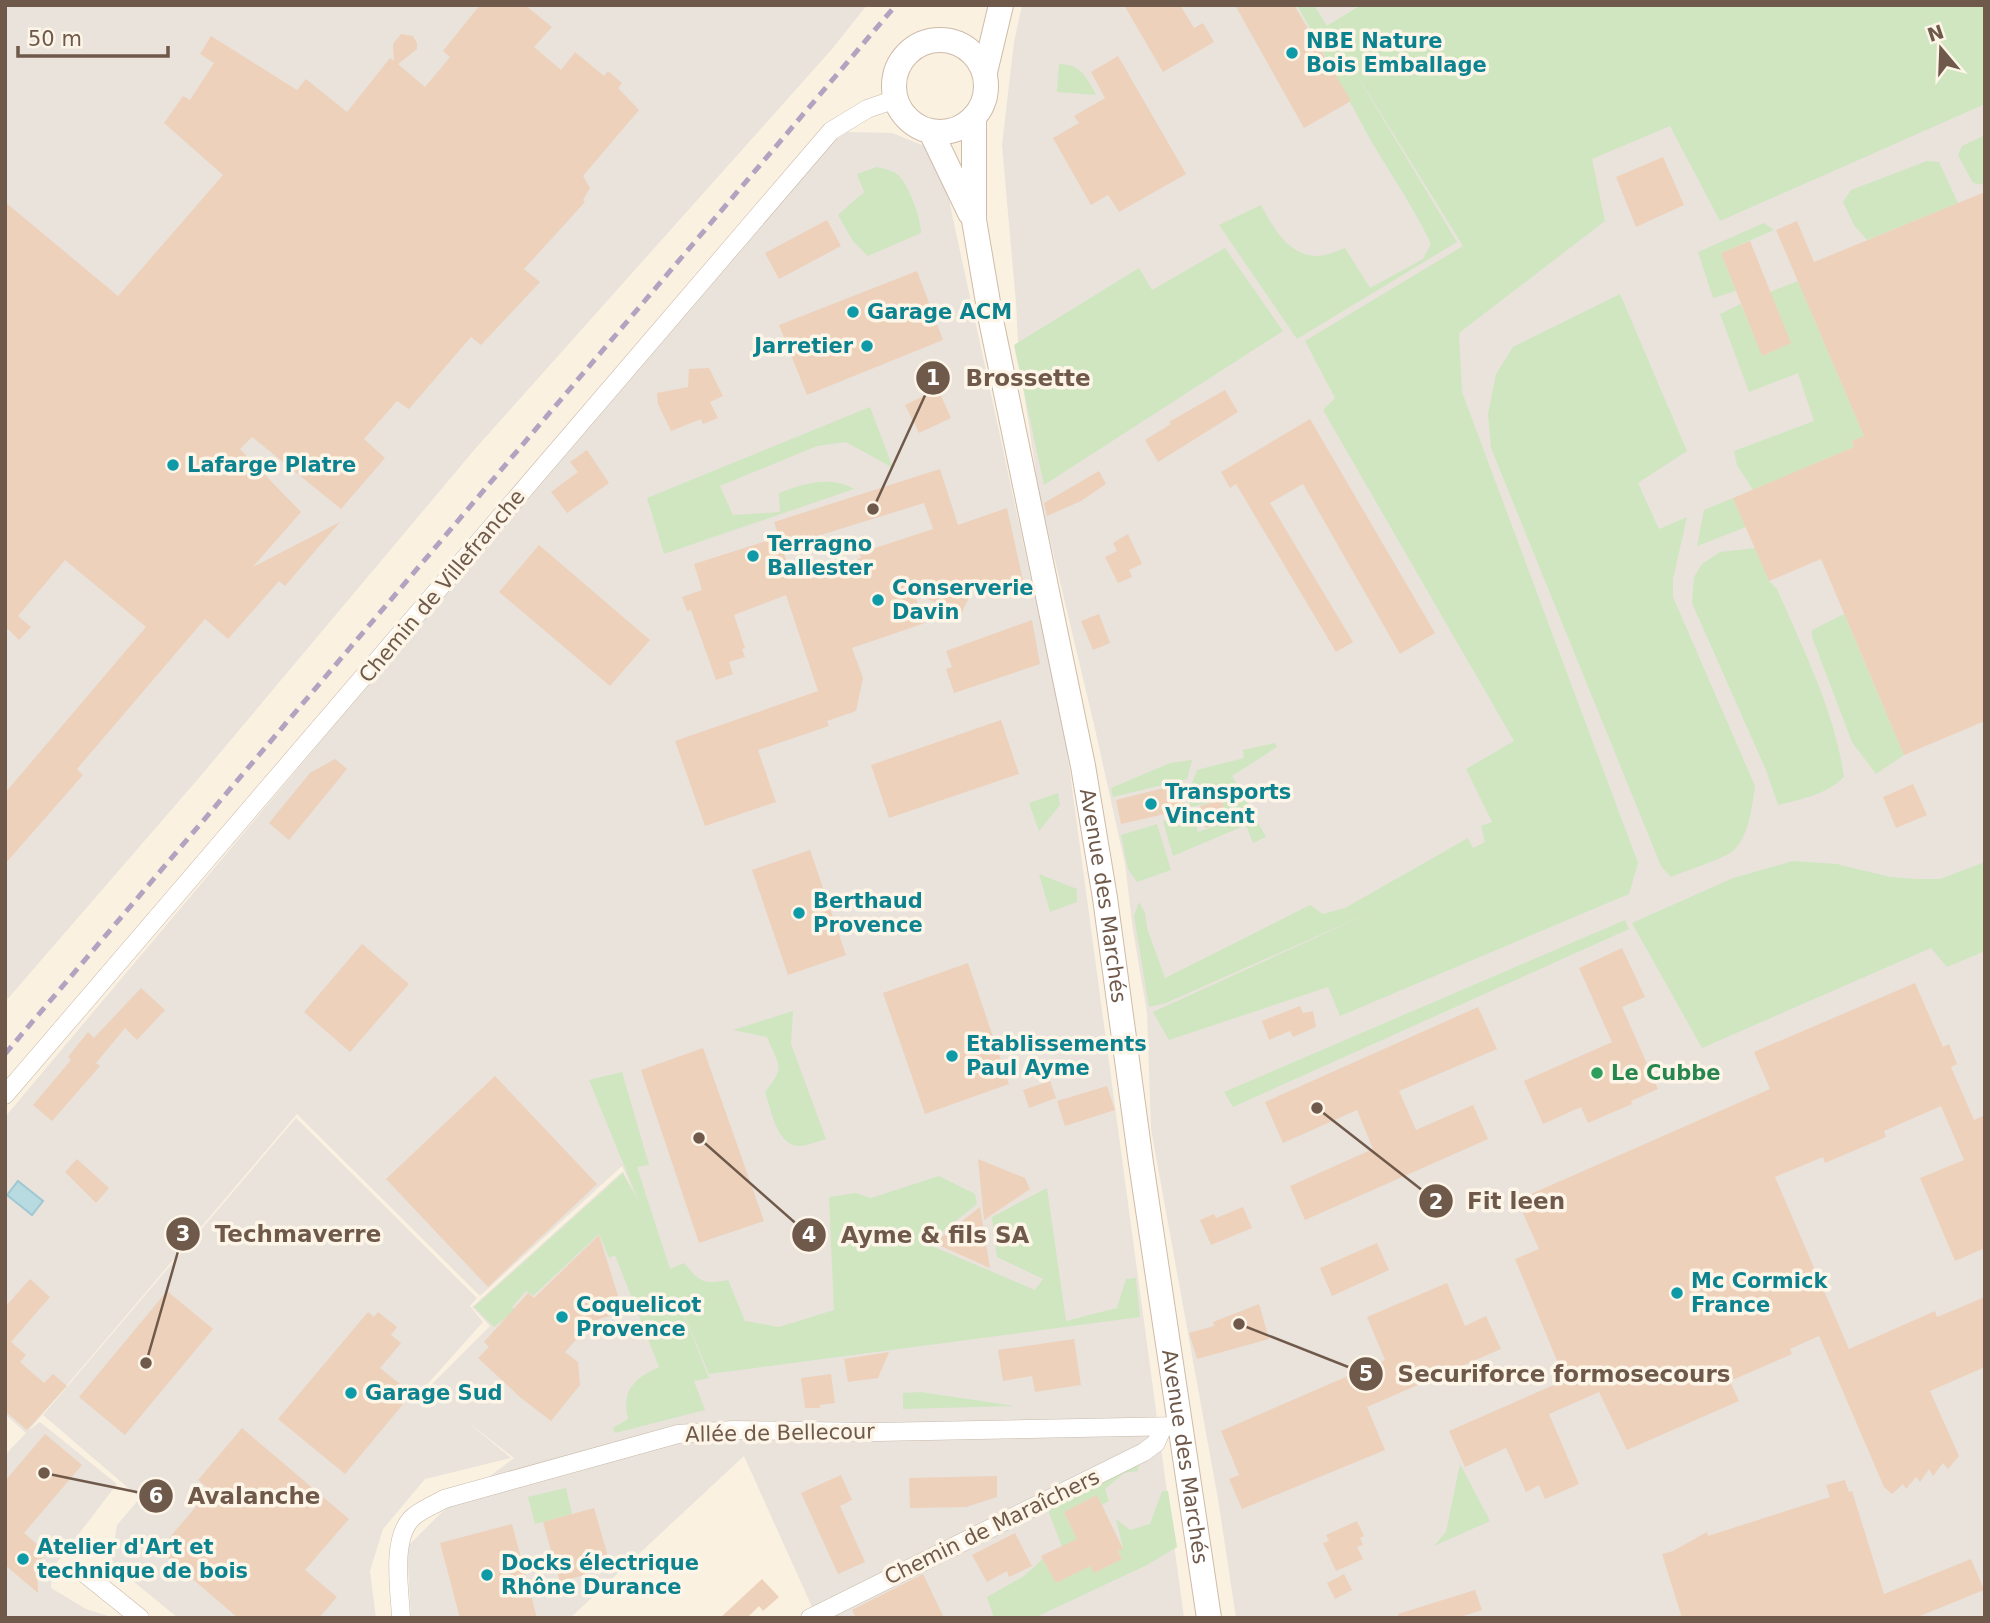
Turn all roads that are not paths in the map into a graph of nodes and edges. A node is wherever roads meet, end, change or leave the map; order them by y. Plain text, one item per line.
1 (999, 11) edge
2 (959, 44) junction
3 (985, 72) junction
4 (896, 99) junction
5 (974, 119) junction
6 (931, 132) junction
7 (974, 220) junction
8 (5, 1096) edge
9 (1172, 1426) junction
10 (84, 1573) dead end
11 (140, 1618) edge
12 (401, 1618) edge
13 (810, 1618) edge
14 (1209, 1618) edge

1 - 2 street
1 - 3 street
2 - 3 street
2 - 4 street
3 - 5 street
4 - 6 street
4 - 8 street, Chemin de Villefranche
5 - 6 street
5 - 7 street, Avenue des Marchés
6 - 7 street, Avenue des Marchés
7 - 9 street, Avenue des Marchés
9 - 12 street, Allée de Bellecour
9 - 13 street, Chemin de Maraîchers
9 - 14 street, Avenue des Marchés
10 - 11 street

